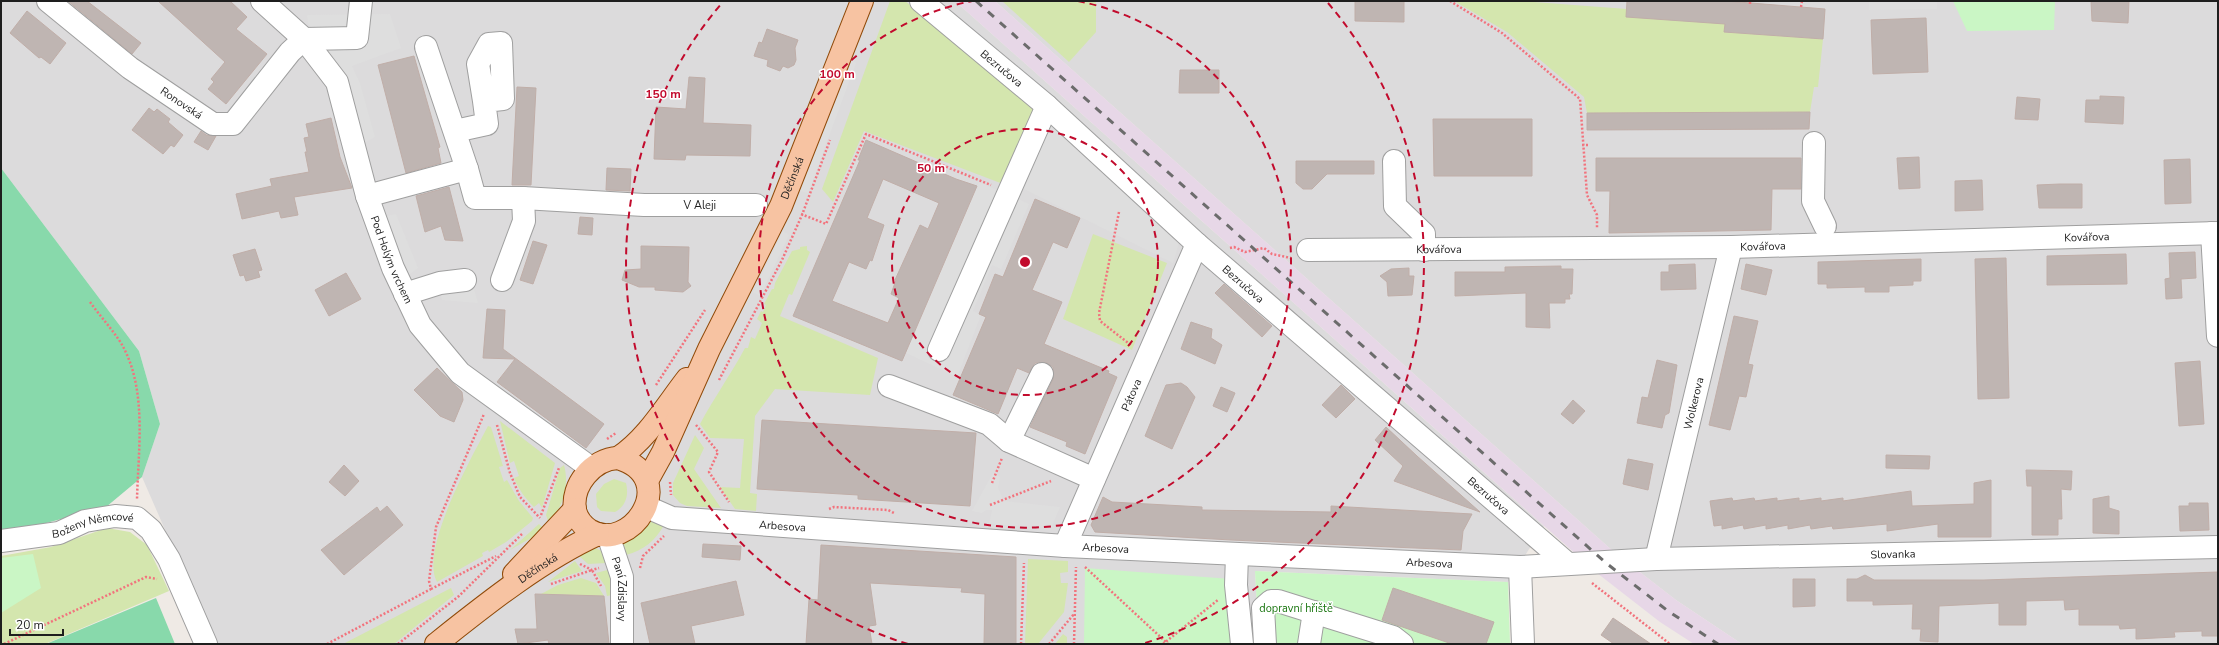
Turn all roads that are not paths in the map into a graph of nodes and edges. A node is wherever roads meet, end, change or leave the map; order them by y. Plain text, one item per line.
1 (48, 1) edge
2 (262, 1) edge
3 (361, 1) edge
4 (862, 1) edge
5 (921, 1) edge
6 (304, 39) junction
7 (426, 47) dead end
8 (484, 102) dead end
9 (1047, 106) junction
10 (455, 131) junction
11 (1814, 144) dead end
12 (1394, 161) dead end
13 (467, 169) junction
14 (367, 196) junction
15 (523, 198) junction
16 (756, 205) dead end
17 (1825, 226) dead end
18 (2215, 233) edge
19 (1731, 247) junction
20 (1203, 249) junction
21 (1308, 250) road end
22 (1424, 250) junction
23 (465, 280) dead end
24 (502, 280) dead end
25 (405, 294) junction
26 (2218, 336) edge
27 (709, 349) junction
28 (939, 350) dead end
29 (1042, 374) dead end
30 (888, 386) dead end
31 (1009, 441) junction
32 (618, 458) junction
33 (591, 468) junction
34 (1084, 475) junction
35 (647, 481) junction
36 (646, 507) junction
37 (575, 509) junction
38 (603, 534) junction
39 (1, 542) edge
40 (2218, 547) edge
41 (1070, 552) junction
42 (1237, 555) junction
43 (1656, 559) junction
44 (1568, 564) junction
45 (1520, 567) junction
46 (480, 608) junction
47 (1314, 612) junction
48 (1377, 639) edge
49 (206, 644) edge
50 (436, 644) edge
51 (622, 644) edge
52 (1242, 644) edge
53 (1265, 644) edge
54 (1309, 644) edge
55 (1401, 644) edge
56 (1523, 644) edge

1 - 6 street, Ronovská
2 - 6 street, Pod Holým vrchem
3 - 6 street
4 - 27 main road, Děčínská
5 - 9 street, Bezručova
6 - 14 street, Pod Holým vrchem
7 - 10 street
8 - 10 street
9 - 20 street, Bezručova
9 - 28 street
10 - 13 street
11 - 17 street
12 - 22 street
13 - 14 street
13 - 15 street, V Aleji
14 - 25 street, Pod Holým vrchem
15 - 16 street, V Aleji
15 - 24 street
18 - 19 street, Kovářova
18 - 26 street
19 - 22 street, Kovářova
19 - 43 street, Wolkerova
20 - 34 street, Pátova
20 - 44 street, Bezručova
21 - 22 street, Kovářova
23 - 25 street
25 - 33 street, Pod Holým vrchem
27 - 32 main road, Děčínská
27 - 35 main road, Děčínská
29 - 31 street
30 - 31 street
31 - 34 street
32 - 33 main road, Děčínská
32 - 35 main road
33 - 37 main road
34 - 41 street, Pátova
35 - 36 main road, Děčínská
36 - 38 main road, Děčínská
36 - 41 street, Arbesova
37 - 38 main road
37 - 46 main road, Děčínská
38 - 46 main road, Děčínská
38 - 51 street, Paní Zdislavy
39 - 49 street, Boženy Němcové
40 - 43 street, Slovanka
41 - 42 street, Arbesova
42 - 45 street, Arbesova
42 - 52 street
43 - 44 street, Slovanka
44 - 45 street, Arbesova
45 - 56 street
46 - 50 main road, Děčínská
47 - 48 street
47 - 53 street
47 - 54 street
48 - 55 street

